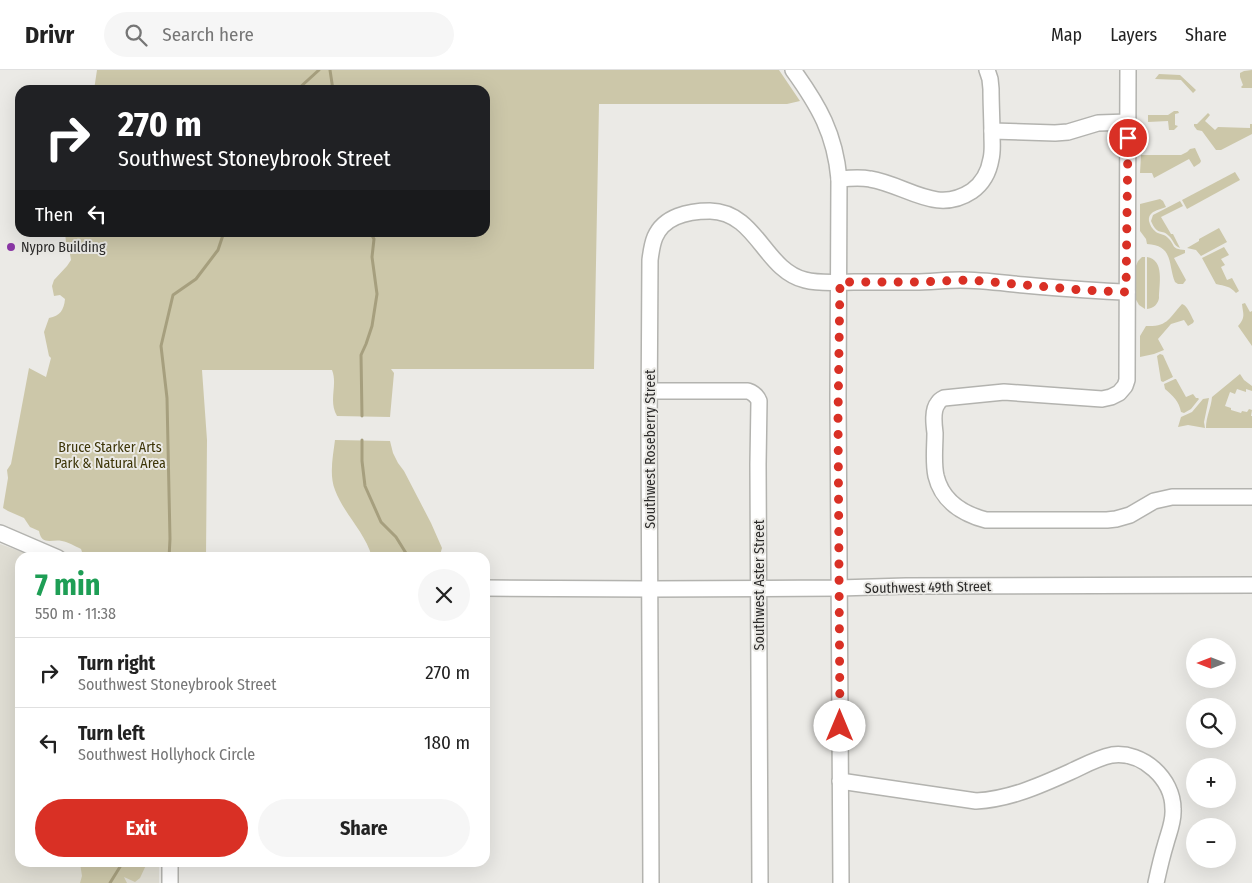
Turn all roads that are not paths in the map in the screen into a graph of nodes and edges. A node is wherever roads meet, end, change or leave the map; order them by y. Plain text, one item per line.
1 (793, 70) edge
2 (987, 70) edge
3 (1128, 70) edge
4 (1128, 122) junction
5 (992, 131) junction
6 (840, 179) junction
7 (840, 282) junction
8 (1126, 292) junction
9 (650, 392) junction
10 (1252, 498) edge
11 (0, 533) edge
12 (44, 552) edge
13 (1252, 585) edge
14 (490, 588) edge
15 (759, 588) junction
16 (839, 588) junction
17 (650, 589) junction
18 (840, 780) junction
19 (170, 867) edge
20 (170, 883) edge
21 (651, 883) edge
22 (760, 883) edge
23 (841, 883) edge
24 (1156, 883) edge

1 - 6 street
2 - 5 street
3 - 4 street
4 - 5 street
4 - 8 street
5 - 6 street
6 - 7 street
7 - 8 street, Southwest Roseberry Street
7 - 9 street, Southwest Roseberry Street
7 - 16 street
8 - 10 street
9 - 15 street, Southwest Aster Street
9 - 17 street, Southwest Roseberry Street
11 - 12 street
13 - 16 street, Southwest 49th Street
14 - 17 street, Southwest 49th Street
15 - 16 street, Southwest 49th Street
15 - 17 street, Southwest 49th Street
15 - 22 street, Southwest Aster Street
16 - 18 street
17 - 21 street, Southwest Roseberry Street
18 - 23 street
18 - 24 street
19 - 20 street

